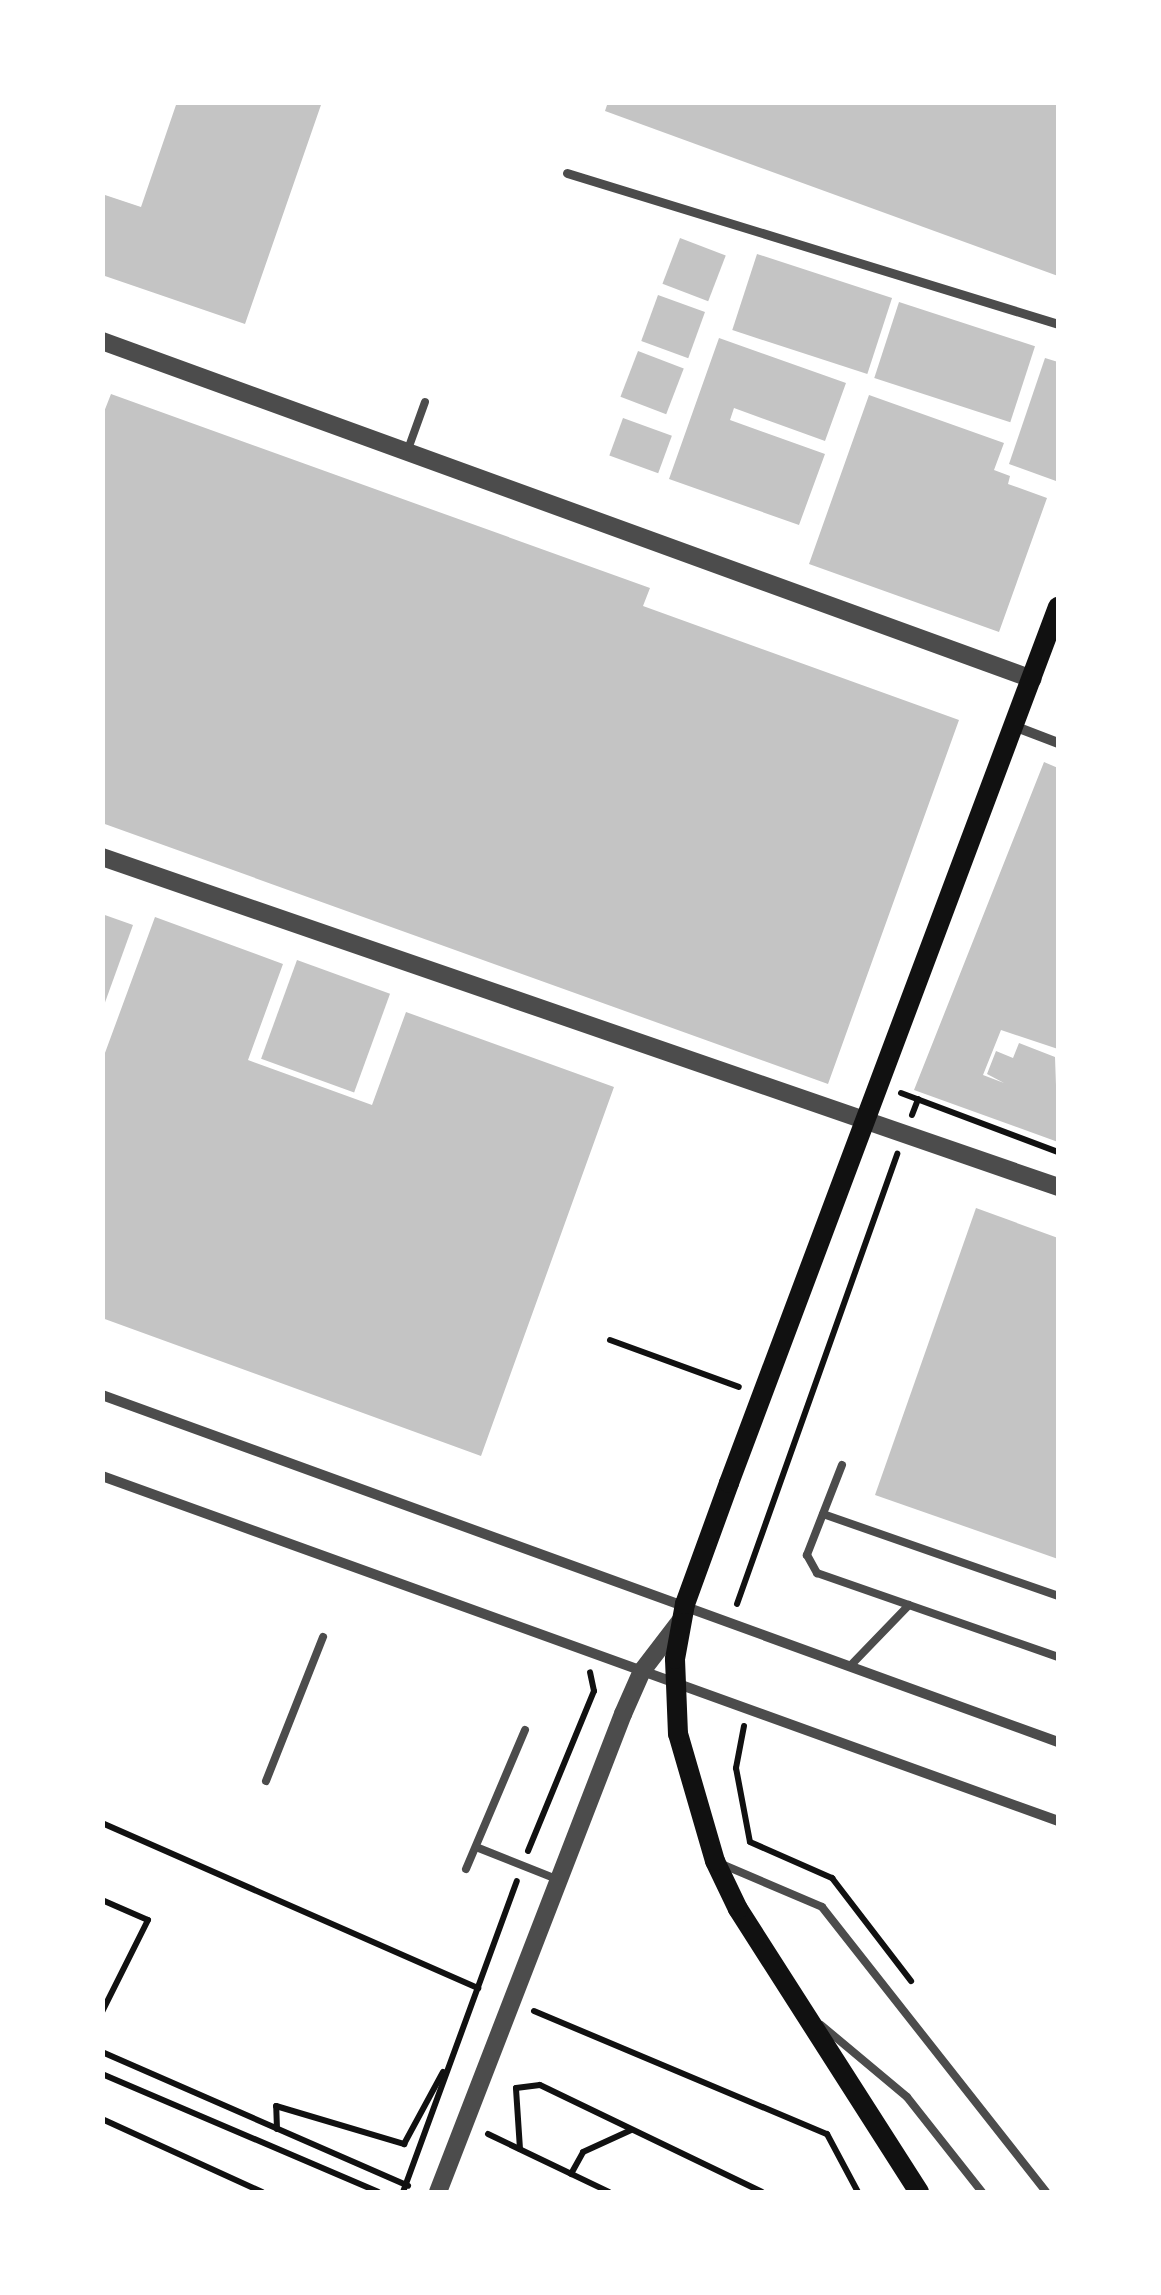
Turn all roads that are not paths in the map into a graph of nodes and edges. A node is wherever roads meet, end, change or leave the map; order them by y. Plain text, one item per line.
1 (567, 172) dead end
2 (1058, 324) edge
3 (102, 341) edge
4 (425, 402) dead end
5 (407, 452) junction
6 (1058, 608) edge
7 (1032, 679) junction
8 (1014, 726) junction
9 (1058, 743) edge
10 (102, 857) edge
11 (864, 1120) junction
12 (1058, 1188) edge
13 (102, 1395) edge
14 (842, 1465) dead end
15 (102, 1476) edge
16 (823, 1514) junction
17 (1058, 1596) edge
18 (909, 1605) junction
19 (683, 1612) junction
20 (322, 1638) dead end
21 (1058, 1657) edge
22 (852, 1664) junction
23 (642, 1671) junction
24 (674, 1683) junction
25 (525, 1730) dead end
26 (1058, 1742) edge
27 (266, 1781) dead end
28 (1058, 1821) edge
29 (476, 1847) junction
30 (715, 1861) junction
31 (466, 1869) dead end
32 (559, 1880) junction
33 (801, 2010) junction
34 (438, 2192) edge
35 (920, 2192) edge
36 (982, 2192) edge
37 (1046, 2192) edge

1 - 2 street
3 - 5 street
4 - 5 lane
5 - 7 street
6 - 7 main road
7 - 8 main road
8 - 9 street
8 - 11 main road
10 - 11 street
11 - 12 street
11 - 19 main road
13 - 19 street
14 - 16 lane
15 - 23 street
16 - 17 lane
16 - 18 lane
18 - 21 lane
18 - 22 lane
19 - 22 street
19 - 23 street
19 - 24 main road
20 - 27 lane
22 - 26 street
23 - 24 street
23 - 32 street
24 - 28 street
24 - 30 main road
25 - 29 lane
29 - 31 lane
29 - 32 lane
30 - 33 main road
30 - 37 lane
32 - 34 street
33 - 35 main road
33 - 36 lane

